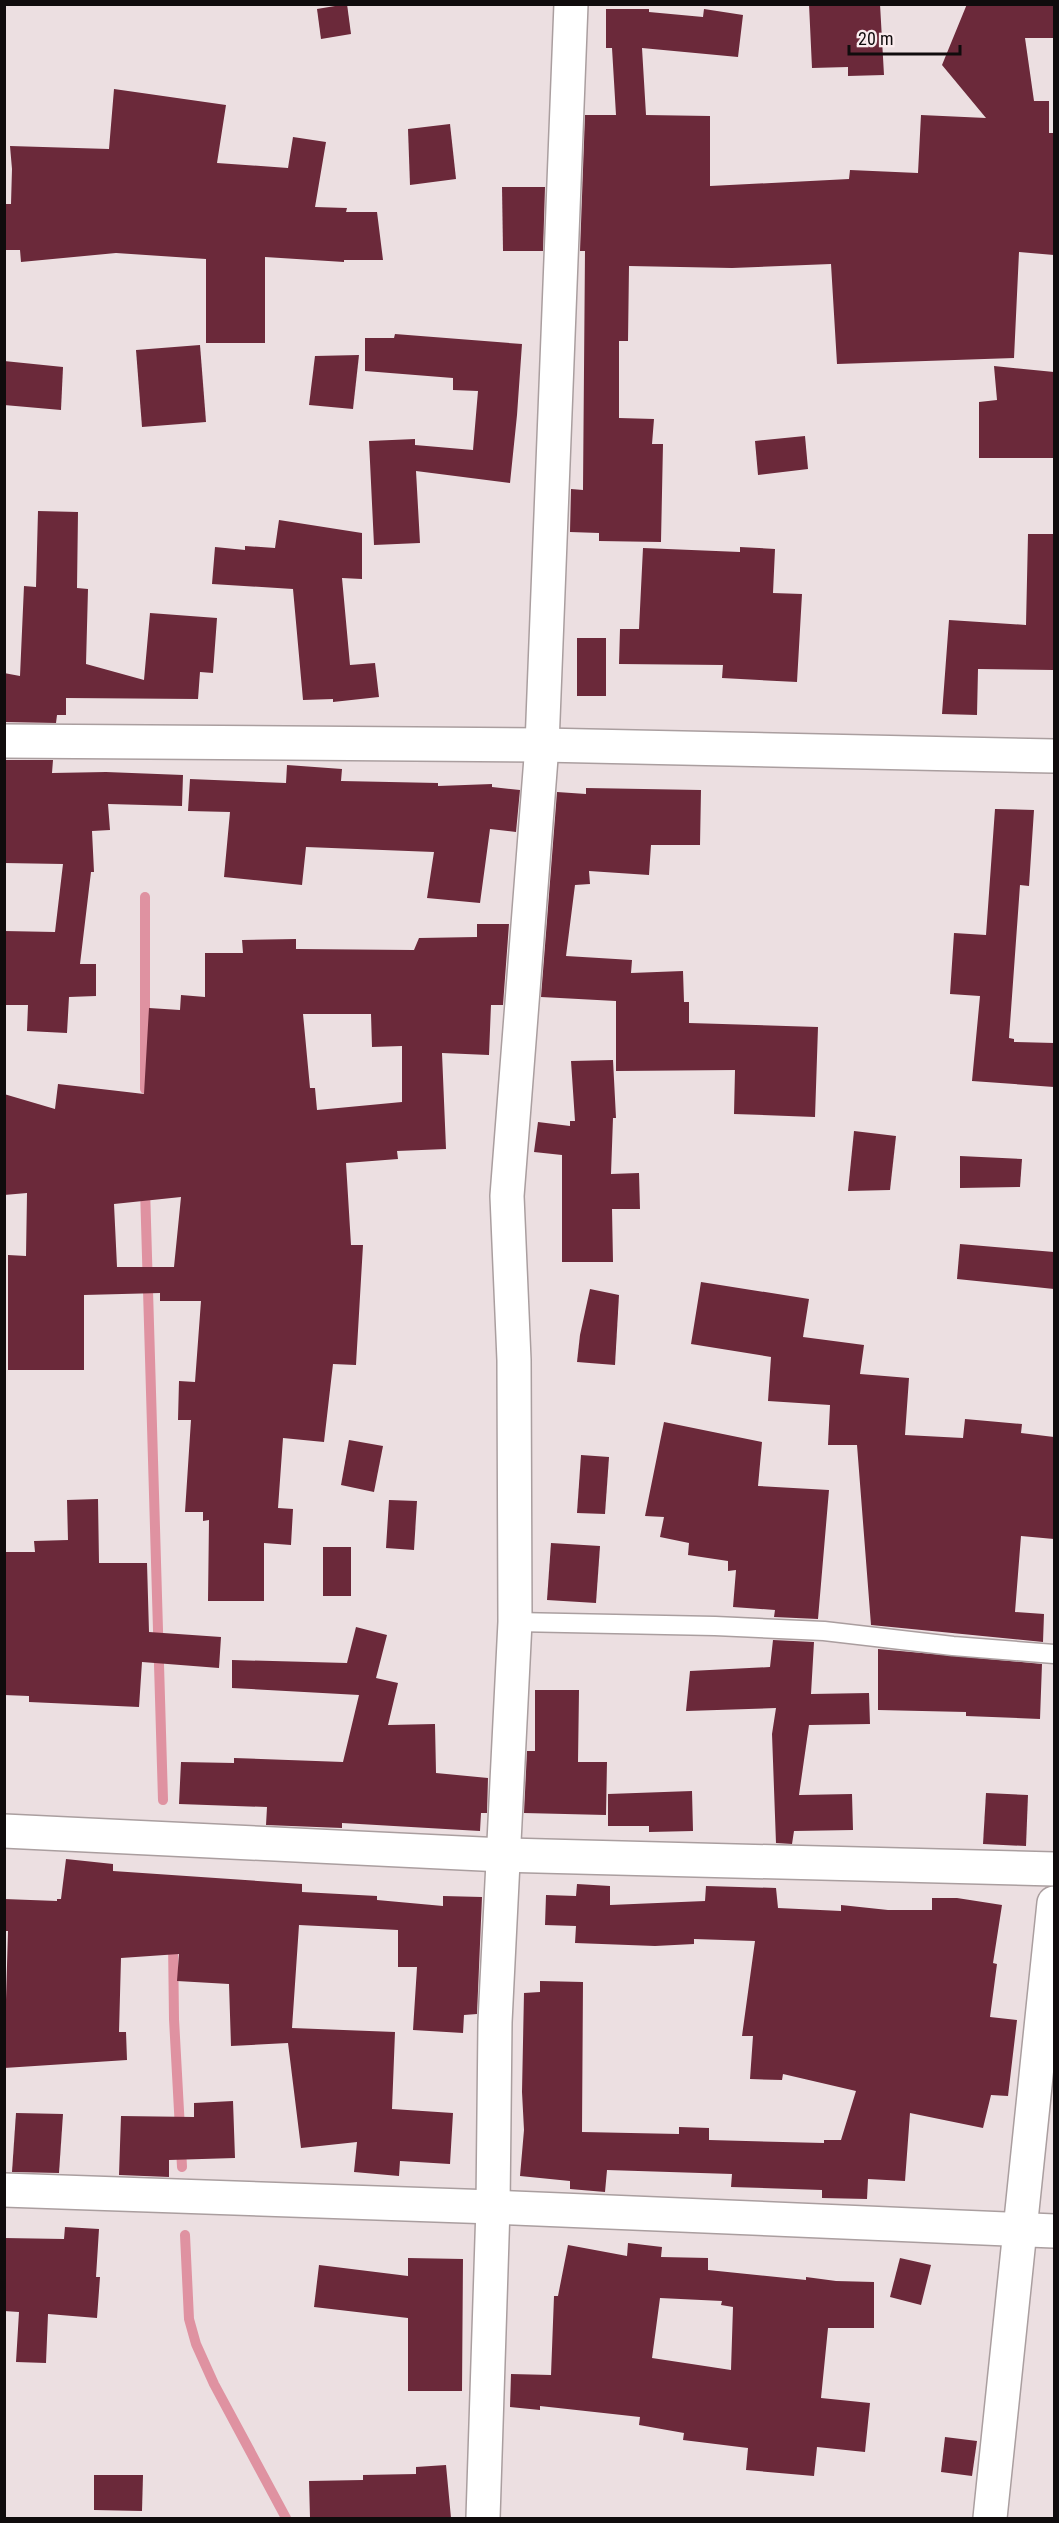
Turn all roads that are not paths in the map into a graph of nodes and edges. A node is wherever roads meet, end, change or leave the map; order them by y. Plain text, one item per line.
1 (571, 4) edge
2 (4, 741) edge
3 (542, 745) junction
4 (1054, 756) edge
5 (515, 1622) junction
6 (1054, 1654) edge
7 (4, 1831) edge
8 (503, 1856) junction
9 (1054, 1869) edge
10 (1054, 1903) edge
11 (4, 2190) edge
12 (493, 2207) junction
13 (1020, 2230) junction
14 (1054, 2231) edge
15 (483, 2518) edge
16 (990, 2518) edge

1 - 3 street
2 - 3 street
3 - 4 street
3 - 5 street
5 - 6 lane
5 - 8 street
7 - 8 street
8 - 9 street
8 - 12 street
10 - 13 street
11 - 12 street
12 - 13 street
12 - 15 street
13 - 14 street
13 - 16 street

